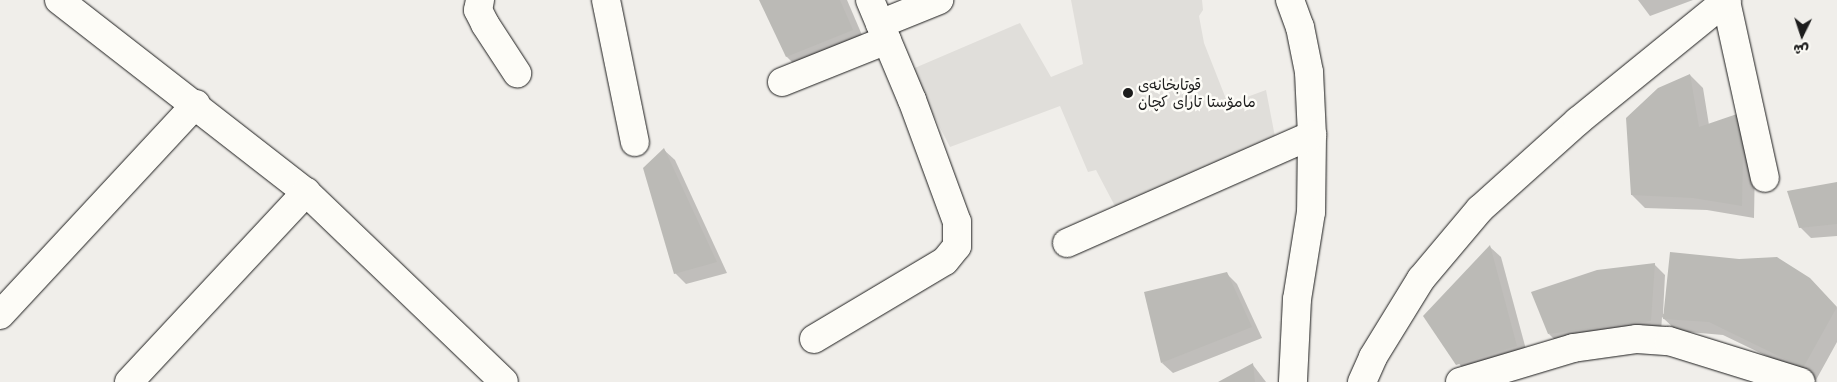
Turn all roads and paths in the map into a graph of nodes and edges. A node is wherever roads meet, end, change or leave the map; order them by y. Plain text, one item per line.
1 (59, 0) edge
2 (480, 0) edge
3 (606, 0) edge
4 (939, 0) edge
5 (1290, 0) edge
6 (1727, 0) edge
7 (879, 22) edge
8 (517, 73) dead end
9 (782, 82) dead end
10 (196, 104) junction
11 (1312, 135) junction
12 (635, 142) dead end
13 (1765, 178) dead end
14 (306, 192) junction
15 (1067, 243) dead end
16 (0, 316) edge
17 (814, 339) dead end
18 (129, 382) edge
19 (504, 382) edge
20 (1292, 382) edge
21 (1362, 382) edge
22 (1460, 382) edge
23 (1801, 382) edge

1 - 10 street
2 - 8 street
3 - 12 street
4 - 7 street
5 - 11 street
6 - 13 street
6 - 21 street
7 - 9 street
7 - 17 street
10 - 14 street
10 - 16 street
11 - 15 street
11 - 20 street
14 - 18 street
14 - 19 street
22 - 23 street

